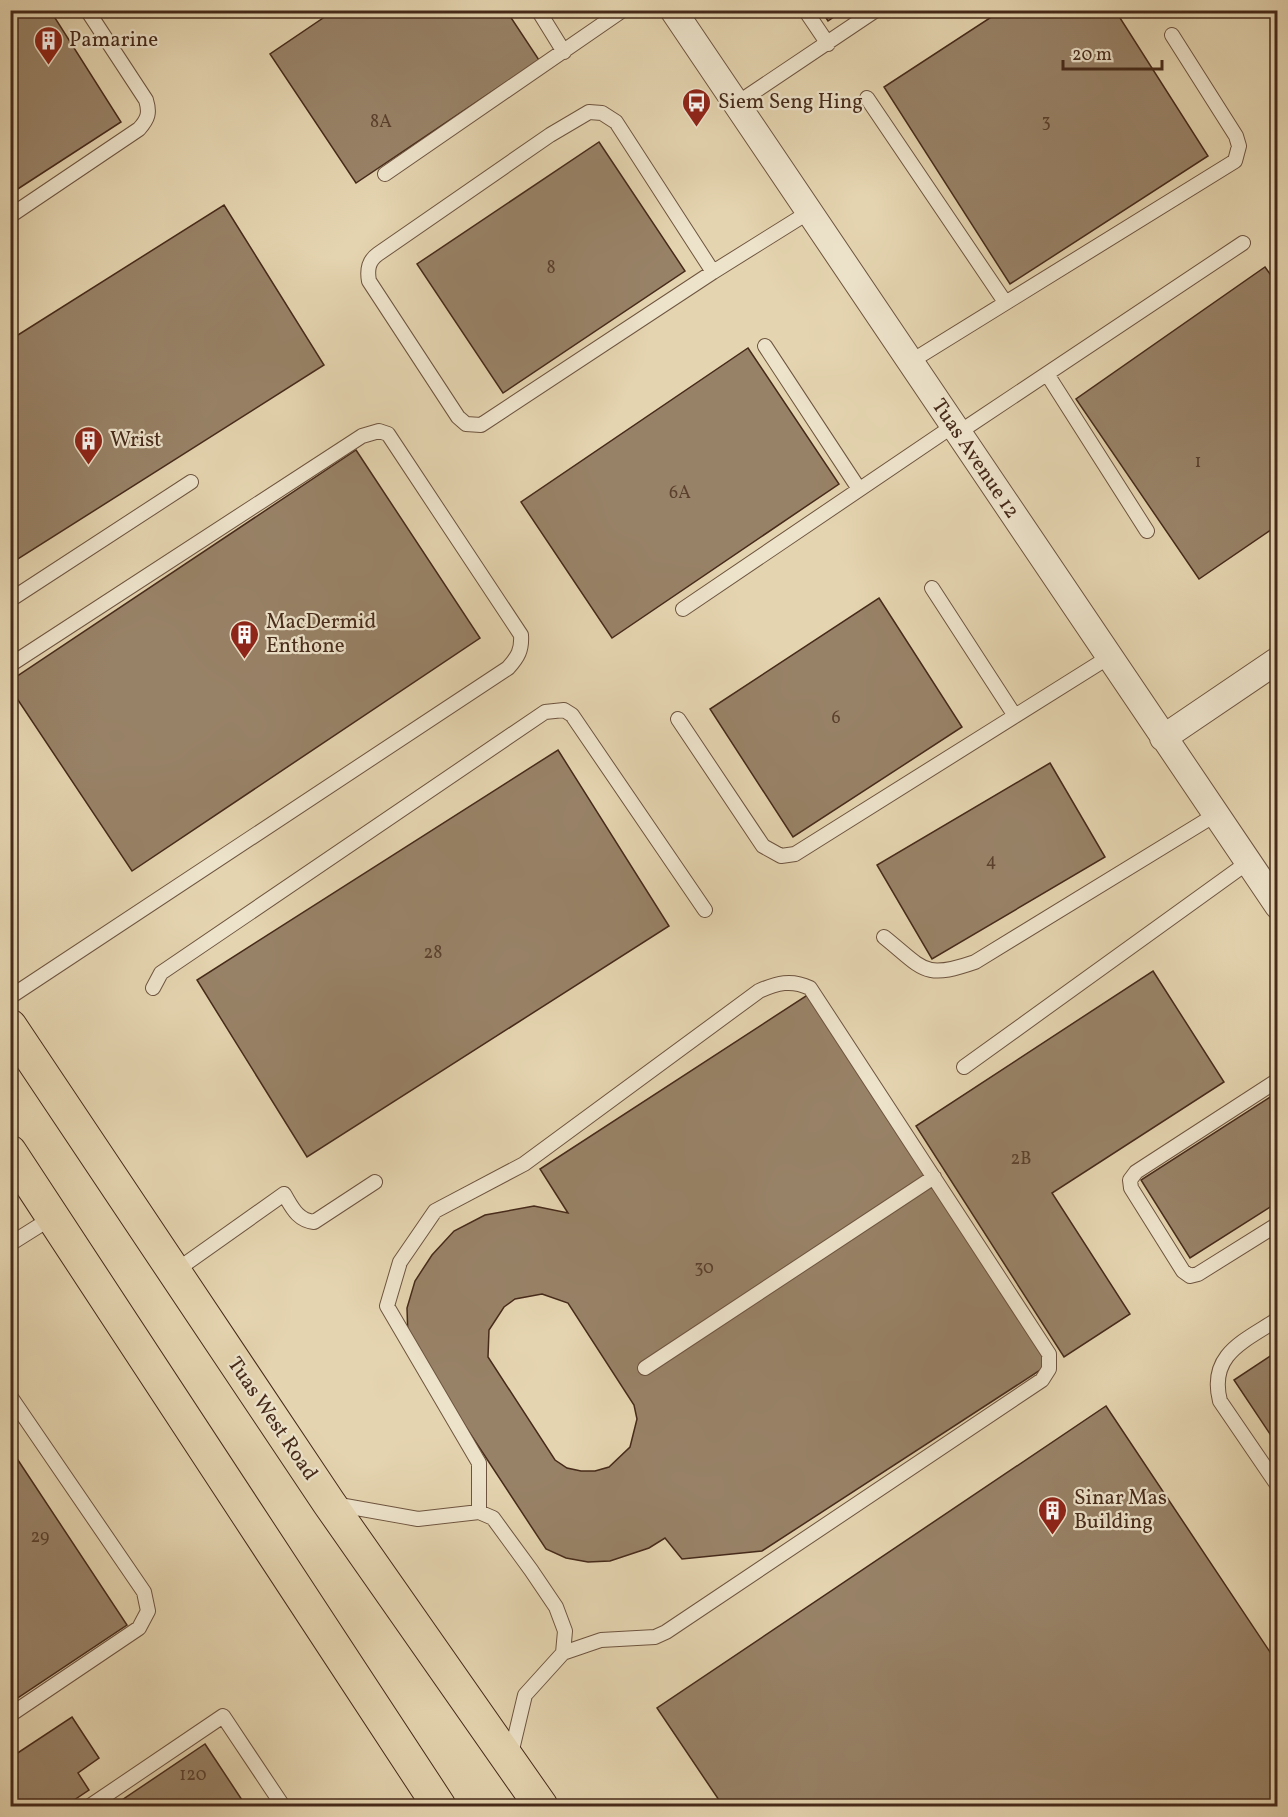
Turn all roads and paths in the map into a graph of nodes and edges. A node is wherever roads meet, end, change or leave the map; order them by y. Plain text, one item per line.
1 (87, 10) edge
2 (538, 10) edge
3 (623, 10) edge
4 (673, 10) edge
5 (805, 10) edge
6 (876, 10) edge
7 (1172, 35) dead end
8 (828, 44) junction
9 (564, 52) junction
10 (867, 98) dead end
11 (736, 104) junction
12 (385, 174) dead end
13 (809, 212) junction
14 (10, 216) edge
15 (1243, 243) dead end
16 (713, 272) junction
17 (1005, 302) junction
18 (765, 346) dead end
19 (910, 362) junction
20 (1047, 374) junction
21 (955, 430) junction
22 (191, 482) dead end
23 (859, 489) junction
24 (1147, 531) dead end
25 (932, 588) dead end
26 (10, 600) edge
27 (683, 609) dead end
28 (1109, 657) junction
29 (1278, 660) edge
30 (10, 665) edge
31 (1015, 716) junction
32 (678, 719) dead end
33 (1163, 738) junction
34 (1215, 814) junction
35 (1248, 863) junction
36 (1278, 906) edge
37 (705, 910) dead end
38 (884, 937) dead end
39 (153, 988) dead end
40 (10, 997) edge
41 (10, 1026) edge
42 (964, 1067) dead end
43 (1278, 1080) edge
44 (10, 1152) edge
45 (934, 1177) junction
46 (375, 1182) dead end
47 (53, 1217) junction
48 (1278, 1224) edge
49 (10, 1244) edge
50 (174, 1272) junction
51 (1278, 1319) edge
52 (645, 1368) dead end
53 (10, 1396) edge
54 (1278, 1486) edge
55 (329, 1503) junction
56 (479, 1512) junction
57 (563, 1653) junction
58 (10, 1715) edge
59 (509, 1760) junction
60 (90, 1806) edge
61 (283, 1806) edge
62 (439, 1806) edge
63 (541, 1806) edge

1 - 14 lane
2 - 9 lane
3 - 9 lane
4 - 11 street, Tuas Avenue 12
5 - 8 lane
6 - 8 lane
7 - 17 lane
8 - 11 lane
9 - 12 lane
10 - 17 lane
11 - 13 street, Tuas Avenue 12
13 - 16 lane
13 - 19 street, Tuas Avenue 12
15 - 20 lane
16 - 16 lane
17 - 19 lane
18 - 23 lane
19 - 21 street, Tuas Avenue 12
20 - 21 lane
20 - 24 lane
21 - 23 lane
21 - 28 street, Tuas Avenue 12
22 - 26 lane
23 - 27 lane
25 - 31 lane
28 - 31 lane
28 - 33 street, Tuas Avenue 12
29 - 33 street
30 - 40 lane
31 - 32 lane
33 - 34 street, Tuas Avenue 12
34 - 35 street, Tuas Avenue 12
34 - 38 lane
35 - 36 street, Tuas Avenue 12
35 - 42 lane
37 - 39 lane
41 - 50 main road, Tuas West Road
43 - 48 lane
44 - 47 main road
45 - 52 lane
45 - 56 lane
45 - 57 lane
46 - 50 lane
47 - 49 lane
47 - 62 main road
50 - 55 main road, Tuas West Road
51 - 54 lane
53 - 58 lane
55 - 56 lane
55 - 59 main road, Tuas West Road
56 - 57 lane
57 - 59 lane
59 - 63 main road, Tuas West Road
60 - 61 lane

